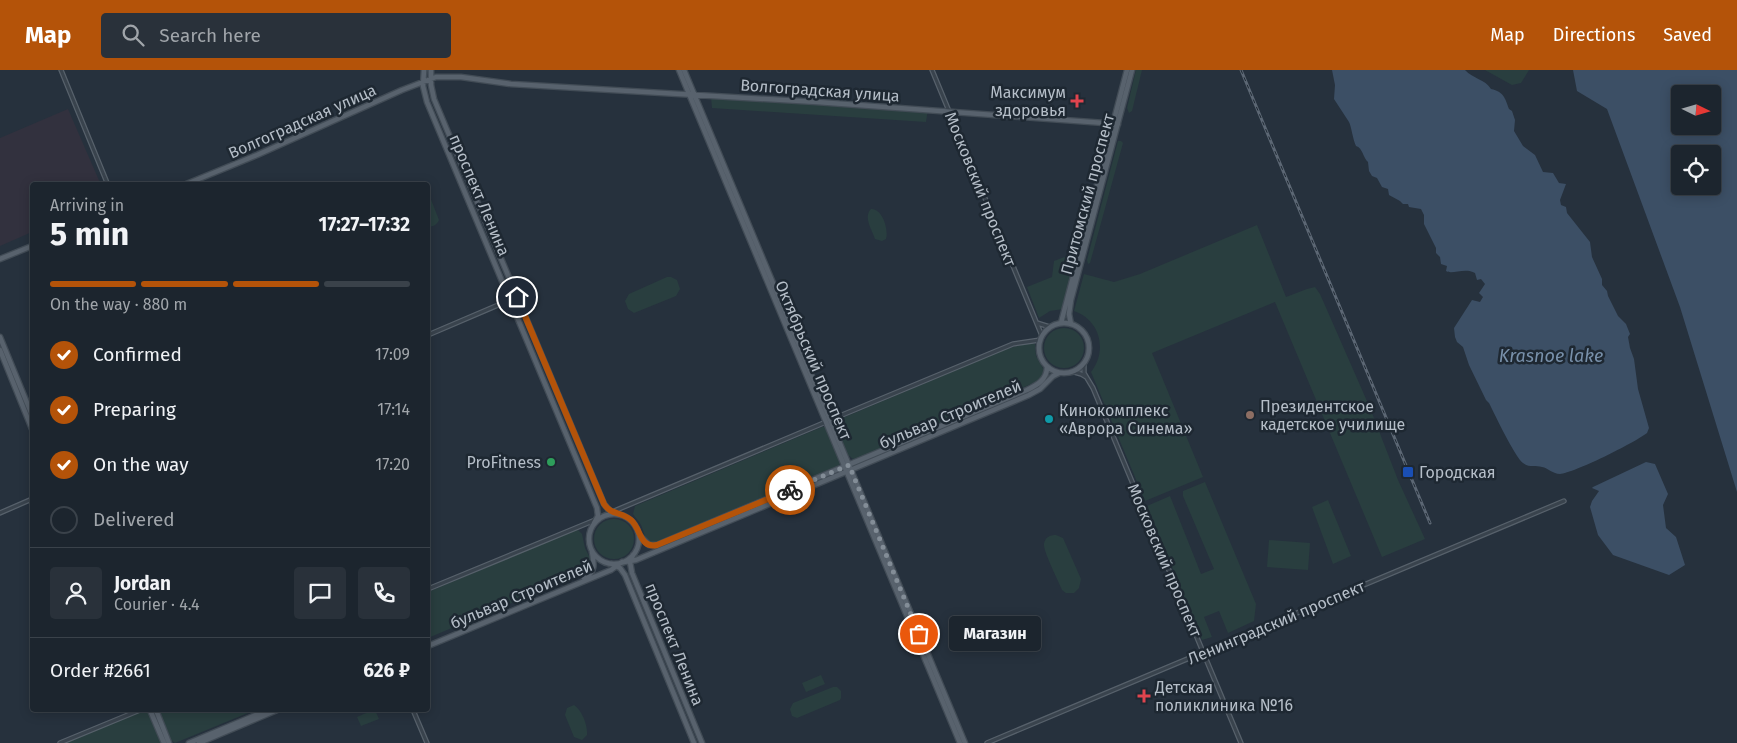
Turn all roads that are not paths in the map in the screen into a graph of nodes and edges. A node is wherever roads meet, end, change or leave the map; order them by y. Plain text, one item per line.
1 (60, 70) edge
2 (424, 70) edge
3 (431, 70) edge
4 (679, 70) edge
5 (684, 70) edge
6 (932, 70) edge
7 (1127, 70) edge
8 (1132, 70) edge
9 (431, 79) junction
10 (423, 82) junction
11 (691, 94) junction
12 (948, 111) junction
13 (1115, 124) junction
14 (107, 182) edge
15 (191, 182) edge
16 (30, 247) edge
17 (0, 259) edge
18 (517, 297) junction
19 (510, 299) junction
20 (1037, 322) junction
21 (1061, 323) junction
22 (1071, 324) junction
23 (1050, 327) junction
24 (430, 334) edge
25 (0, 337) edge
26 (1041, 338) junction
27 (0, 350) edge
28 (1084, 364) junction
29 (1047, 367) junction
30 (1074, 372) junction
31 (1059, 373) junction
32 (1087, 378) junction
33 (30, 410) edge
34 (828, 421) junction
35 (30, 424) edge
36 (848, 469) junction
37 (30, 500) edge
38 (1564, 501) dead end
39 (0, 513) edge
40 (612, 513) junction
41 (597, 520) junction
42 (639, 535) junction
43 (592, 552) junction
44 (633, 554) junction
45 (631, 561) junction
46 (623, 562) junction
47 (612, 564) junction
48 (618, 566) junction
49 (894, 580) junction
50 (430, 588) edge
51 (430, 644) edge
52 (430, 644) edge
53 (1204, 653) junction
54 (135, 712) edge
55 (151, 712) edge
56 (157, 712) edge
57 (263, 712) edge
58 (272, 712) edge
59 (414, 712) edge
60 (60, 743) edge
61 (164, 743) edge
62 (169, 743) edge
63 (189, 743) edge
64 (199, 743) edge
65 (427, 743) edge
66 (694, 743) edge
67 (702, 743) edge
68 (960, 743) edge
69 (965, 743) edge
70 (987, 743) edge
71 (1241, 743) edge

1 - 14 street
2 - 10 main road, проспект Ленина
3 - 9 main road, проспект Ленина
4 - 11 main road, Октябрьский проспект
5 - 11 main road, Октябрьский проспект
6 - 12 street, Московский проспект
7 - 13 main road, Притомский проспект
8 - 13 main road, Притомский проспект
9 - 10 main road, Волгоградская улица
9 - 11 main road, Волгоградская улица
9 - 18 main road, проспект Ленина
10 - 15 main road, Волгоградская улица
10 - 19 main road, проспект Ленина
11 - 12 main road, Волгоградская улица
11 - 34 main road, Октябрьский проспект
12 - 13 main road, Волгоградская улица
12 - 20 street, Московский проспект
13 - 21 main road, Притомский проспект
13 - 22 main road, Притомский проспект
16 - 17 main road
18 - 19 street
18 - 40 main road, проспект Ленина
19 - 24 street
19 - 41 main road, проспект Ленина
20 - 23 street
20 - 26 street, Московский проспект
21 - 22 main road
21 - 23 main road
22 - 28 main road
23 - 26 main road
25 - 33 main road
26 - 29 main road
26 - 34 street
27 - 35 main road
28 - 30 main road
28 - 32 street, Московский проспект
29 - 31 main road
29 - 36 main road, бульвар Строителей
30 - 31 main road
30 - 32 street
31 - 36 main road, бульвар Строителей
32 - 53 street, Московский проспект
34 - 36 main road, Октябрьский проспект
34 - 40 street
36 - 42 main road, бульвар Строителей
36 - 45 main road, бульвар Строителей
36 - 49 main road, Октябрьский проспект
37 - 39 street
38 - 53 street, Ленинградский проспект
40 - 41 main road
40 - 42 main road
41 - 43 main road
41 - 50 street
42 - 44 main road
43 - 47 main road
43 - 51 main road, бульвар Строителей
44 - 45 main road, проспект Ленина
44 - 46 main road
45 - 46 main road, бульвар Строителей
45 - 67 main road, проспект Ленина
46 - 47 main road
46 - 48 main road, бульвар Строителей
47 - 48 main road
48 - 52 main road, бульвар Строителей
48 - 66 main road, проспект Ленина
49 - 68 main road, Октябрьский проспект
49 - 69 main road, Октябрьский проспект
53 - 70 street, Ленинградский проспект
53 - 71 street, Московский проспект
54 - 60 street
55 - 61 main road
56 - 62 main road
57 - 63 main road
58 - 64 main road
59 - 65 street

